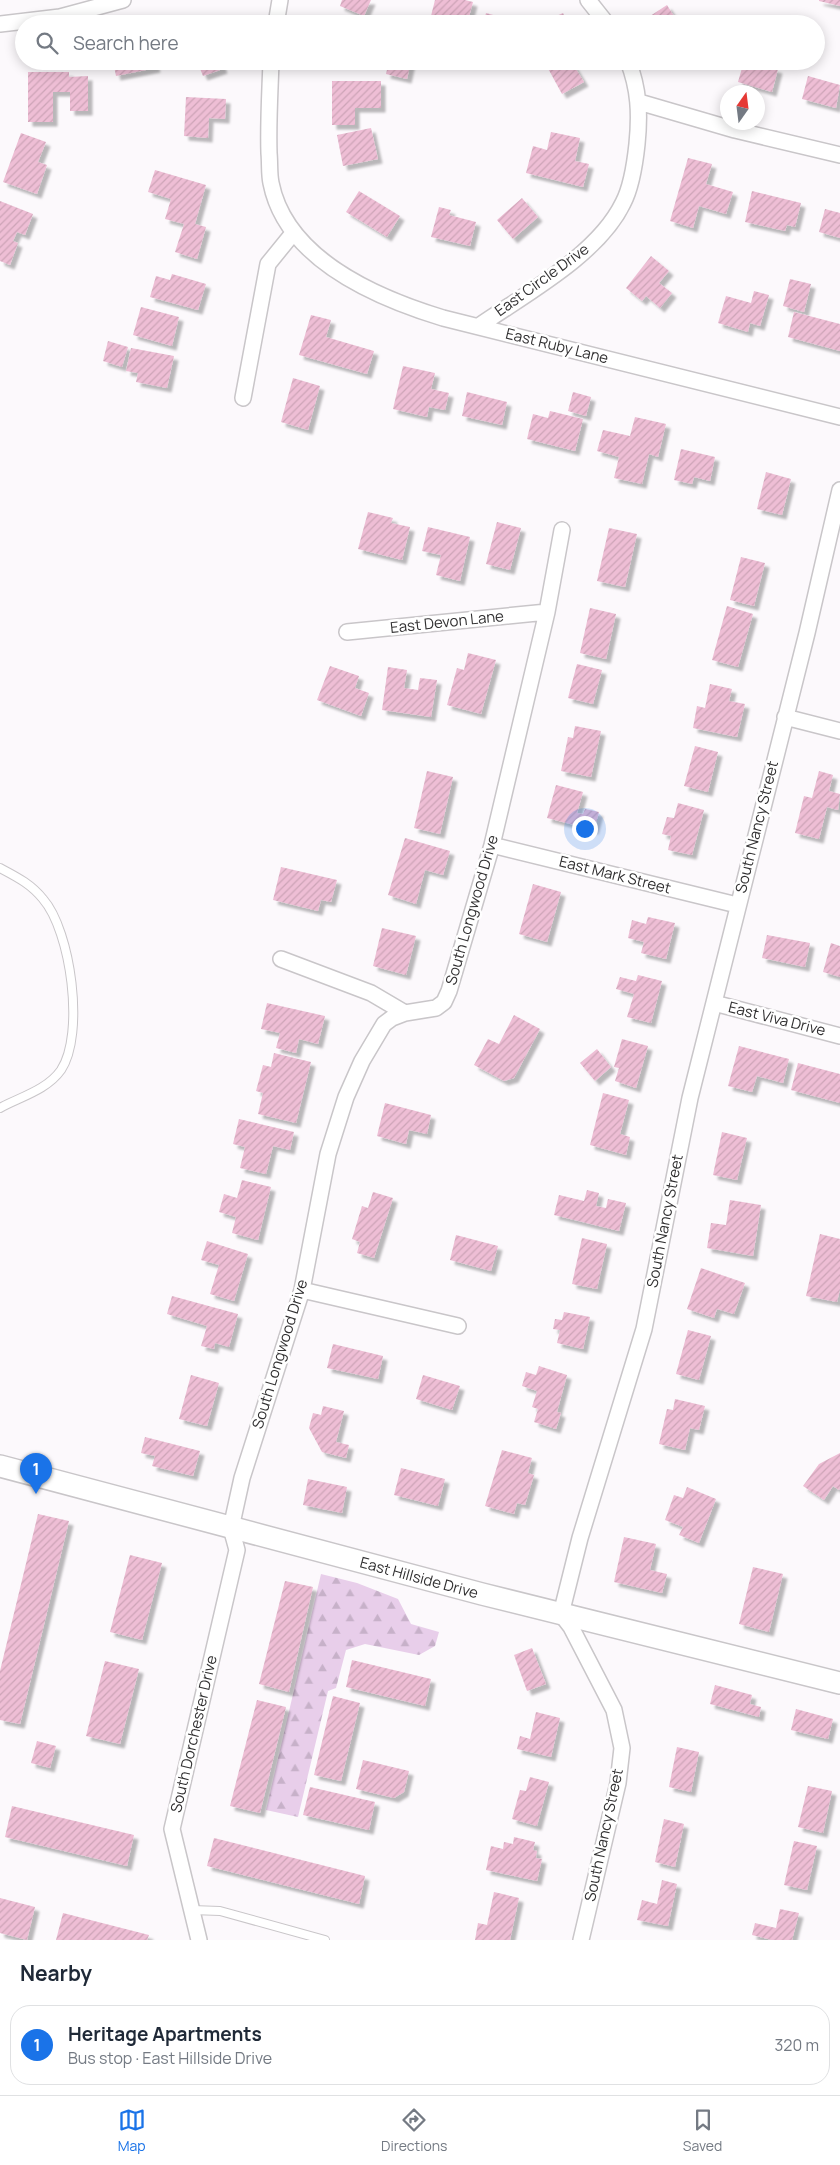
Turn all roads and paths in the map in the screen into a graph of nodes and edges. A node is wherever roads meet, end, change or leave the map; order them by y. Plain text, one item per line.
1 (123, 0) edge
2 (280, 0) edge
3 (588, 0) edge
4 (67, 15) edge
5 (278, 15) edge
6 (600, 15) edge
7 (15, 20) edge
8 (0, 21) edge
9 (271, 70) edge
10 (632, 70) edge
11 (639, 102) junction
12 (840, 155) edge
13 (294, 232) junction
14 (479, 326) junction
15 (242, 398) dead end
16 (840, 417) edge
17 (840, 490) edge
18 (562, 530) dead end
19 (547, 612) junction
20 (347, 632) dead end
21 (785, 717) junction
22 (840, 732) edge
23 (492, 845) junction
24 (0, 868) edge
25 (737, 905) junction
26 (281, 959) dead end
27 (714, 1003) junction
28 (405, 1014) junction
29 (840, 1036) edge
30 (0, 1108) edge
31 (302, 1290) junction
32 (458, 1326) dead end
33 (0, 1466) edge
34 (231, 1528) junction
35 (561, 1614) junction
36 (840, 1683) edge
37 (192, 1910) junction
38 (199, 1940) edge
39 (326, 1940) edge
40 (581, 1940) edge

1 - 4 street
2 - 5 street
3 - 6 street
7 - 8 street
9 - 13 street, East Ruby Lane
10 - 11 street, East Circle Drive
11 - 12 street
11 - 14 street, East Circle Drive
13 - 14 street, East Ruby Lane
13 - 15 street
14 - 16 street, East Ruby Lane
17 - 21 street, South Nancy Street
18 - 19 street, South Longwood Drive
19 - 20 street, East Devon Lane
19 - 23 street, South Longwood Drive
21 - 22 street
21 - 25 street, South Nancy Street
23 - 25 street, East Mark Street
23 - 28 street, South Longwood Drive
24 - 30 lane
25 - 27 street, South Nancy Street
26 - 28 street
27 - 29 street, East Viva Drive
27 - 35 street, South Nancy Street
28 - 31 street, South Longwood Drive
31 - 32 street
31 - 34 street, South Longwood Drive
33 - 34 main road, East Hillside Drive
34 - 35 main road, East Hillside Drive
34 - 37 street, South Dorchester Drive
35 - 36 main road, East Hillside Drive
35 - 40 street, South Nancy Street
37 - 38 street, South Dorchester Drive
37 - 39 lane

